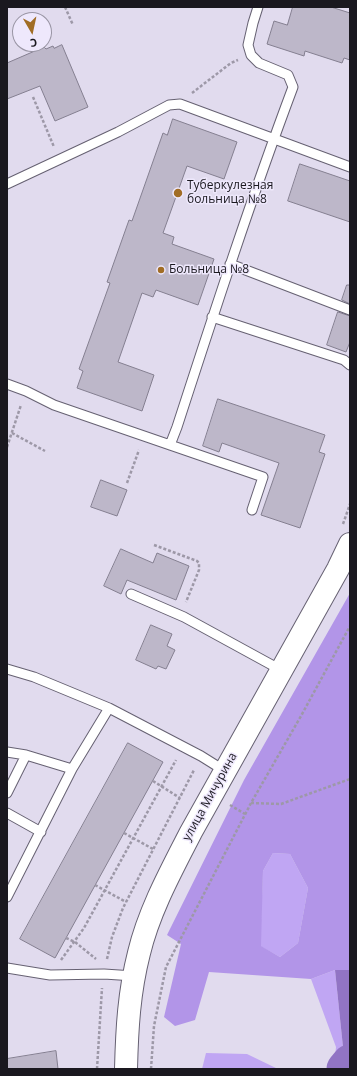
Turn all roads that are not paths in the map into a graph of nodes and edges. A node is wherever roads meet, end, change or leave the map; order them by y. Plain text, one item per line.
1 (258, 7) edge
2 (274, 139) junction
3 (350, 167) edge
4 (7, 184) edge
5 (230, 264) junction
6 (350, 310) edge
7 (212, 317) junction
8 (350, 365) edge
9 (7, 384) edge
10 (170, 445) junction
11 (252, 510) dead end
12 (350, 544) edge
13 (130, 594) dead end
14 (7, 669) edge
15 (281, 670) junction
16 (109, 708) junction
17 (7, 752) edge
18 (26, 755) junction
19 (72, 769) junction
20 (224, 771) junction
21 (7, 793) edge
22 (7, 813) edge
23 (41, 832) junction
24 (7, 898) edge
25 (7, 968) edge
26 (134, 976) junction
27 (126, 1069) edge

1 - 2 lane
2 - 3 lane
2 - 4 lane
2 - 5 lane
5 - 6 lane
5 - 7 lane
7 - 8 lane
7 - 10 lane
9 - 10 lane
10 - 11 lane
12 - 15 main road, улица Мичурина
13 - 15 lane
14 - 16 lane
15 - 20 main road, улица Мичурина
16 - 19 lane
16 - 20 lane
17 - 18 lane
18 - 19 lane
18 - 21 lane
19 - 23 lane
20 - 26 main road, улица Мичурина
22 - 23 lane
23 - 24 lane
25 - 26 lane
26 - 27 main road, улица Мичурина

